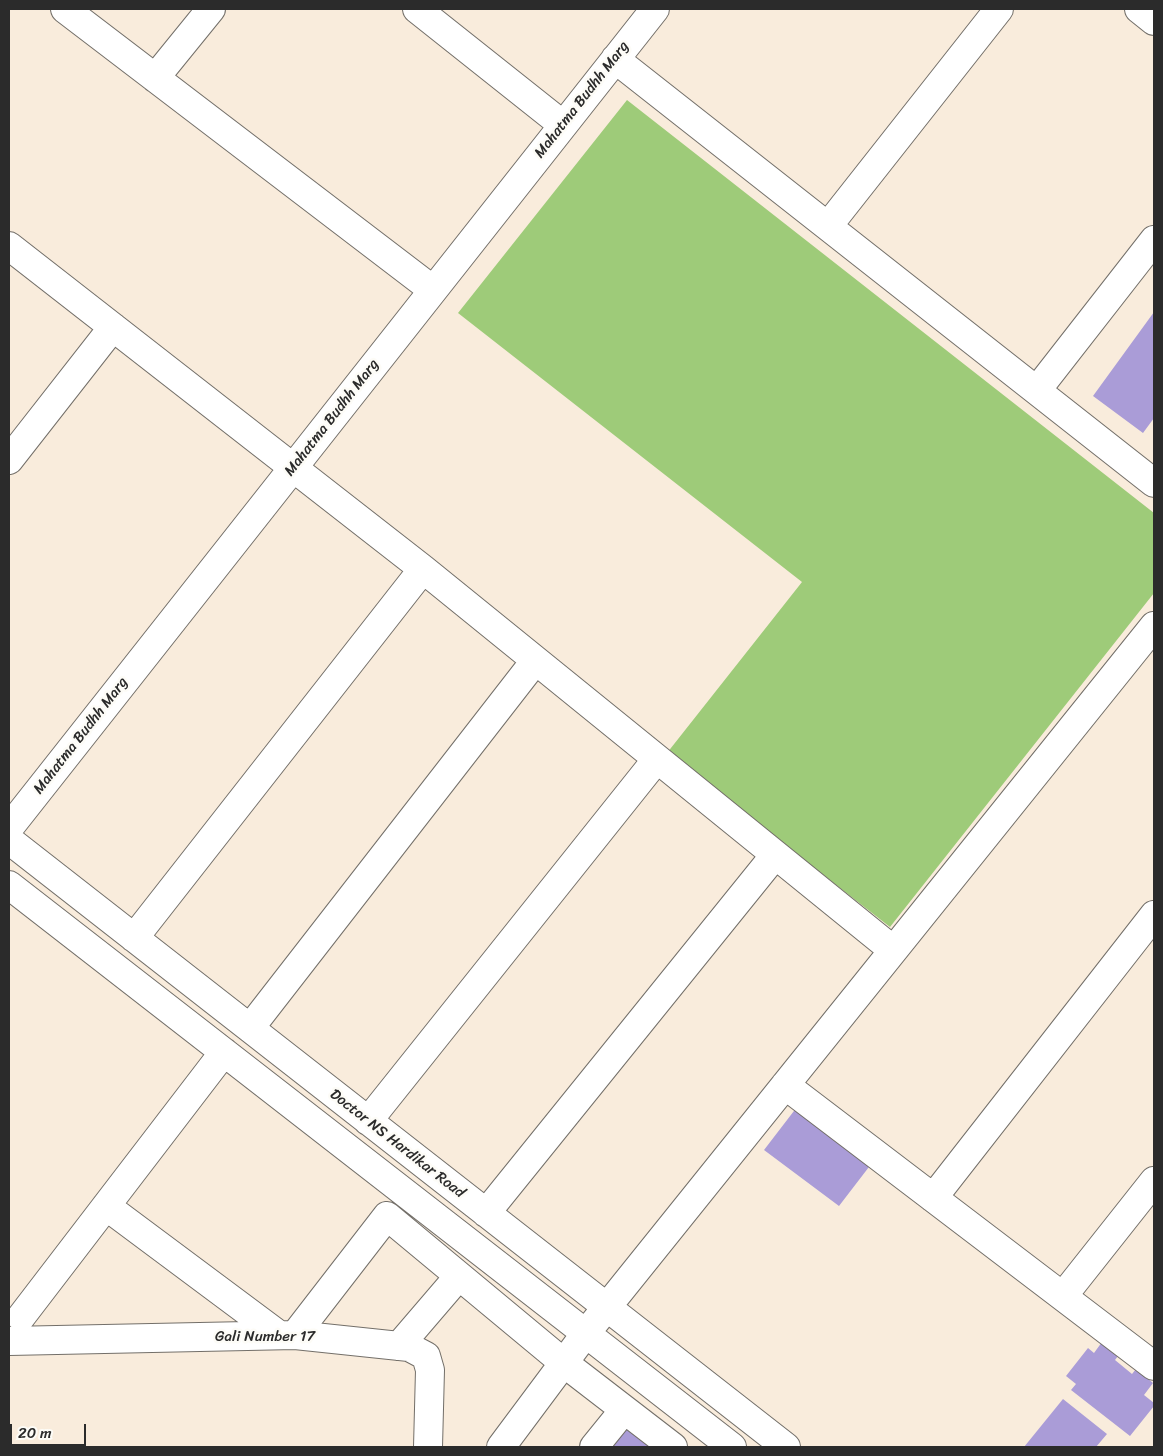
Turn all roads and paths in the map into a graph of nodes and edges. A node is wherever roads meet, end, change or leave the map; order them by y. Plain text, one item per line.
1 (65, 9) edge
2 (211, 9) edge
3 (417, 9) edge
4 (655, 9) edge
5 (999, 9) edge
6 (1139, 9) edge
7 (1154, 21) edge
8 (615, 59) junction
9 (156, 78) junction
10 (563, 125) junction
11 (828, 226) junction
12 (1154, 240) edge
13 (9, 246) edge
14 (433, 290) junction
15 (113, 327) junction
16 (1037, 390) junction
17 (9, 460) edge
18 (293, 467) junction
19 (1154, 483) edge
20 (423, 569) junction
21 (1154, 626) edge
22 (536, 661) junction
23 (657, 759) junction
24 (9, 828) edge
25 (9, 840) edge
26 (775, 855) junction
27 (9, 885) edge
28 (1154, 916) edge
29 (134, 938) junction
30 (893, 950) junction
31 (250, 1028) junction
32 (224, 1052) junction
33 (785, 1085) junction
34 (368, 1121) junction
35 (1154, 1181) edge
36 (934, 1198) junction
37 (106, 1206) junction
38 (486, 1213) junction
39 (459, 1276) junction
40 (1062, 1296) junction
41 (607, 1307) junction
42 (15, 1312) edge
43 (586, 1333) junction
44 (287, 1335) junction
45 (9, 1341) edge
46 (50, 1341) junction
47 (399, 1346) junction
48 (564, 1363) junction
49 (1154, 1366) edge
50 (624, 1410) junction
51 (428, 1447) edge
52 (501, 1447) edge
53 (594, 1447) edge
54 (673, 1447) edge
55 (732, 1447) edge
56 (786, 1447) edge

1 - 9 street
2 - 9 street
3 - 10 street
4 - 8 street, Mahatma Budhh Marg
5 - 11 street
6 - 7 street
8 - 10 street, Mahatma Budhh Marg
8 - 11 street
9 - 14 street
10 - 14 street, Mahatma Budhh Marg
11 - 16 street
12 - 16 street
13 - 15 street
14 - 18 street, Mahatma Budhh Marg
15 - 17 street
15 - 18 street
16 - 19 street
18 - 20 street
18 - 24 street, Mahatma Budhh Marg
20 - 22 street
20 - 29 street
21 - 30 street
22 - 23 street
22 - 31 street
23 - 26 street
23 - 34 street
25 - 29 street, Doctor NS Hardikar Road
26 - 30 street
26 - 38 street
27 - 32 street
28 - 36 street
29 - 31 street, Doctor NS Hardikar Road
30 - 33 street
31 - 34 street, Doctor NS Hardikar Road
32 - 37 street
32 - 43 street
33 - 36 street
33 - 41 street
34 - 38 street, Doctor NS Hardikar Road
35 - 40 street
36 - 40 street
37 - 42 street
37 - 44 street
38 - 41 street, Doctor NS Hardikar Road
39 - 44 street
39 - 47 street
39 - 48 street
40 - 49 street
41 - 43 street
41 - 56 street, Doctor NS Hardikar Road
42 - 46 street
43 - 48 street
43 - 55 street
44 - 46 street, Gali Number 17
44 - 47 street, Gali Number 17
45 - 46 street, Gali Number 17
47 - 51 street, Gali Number 17
48 - 50 street
48 - 52 street
50 - 53 street
50 - 54 street

